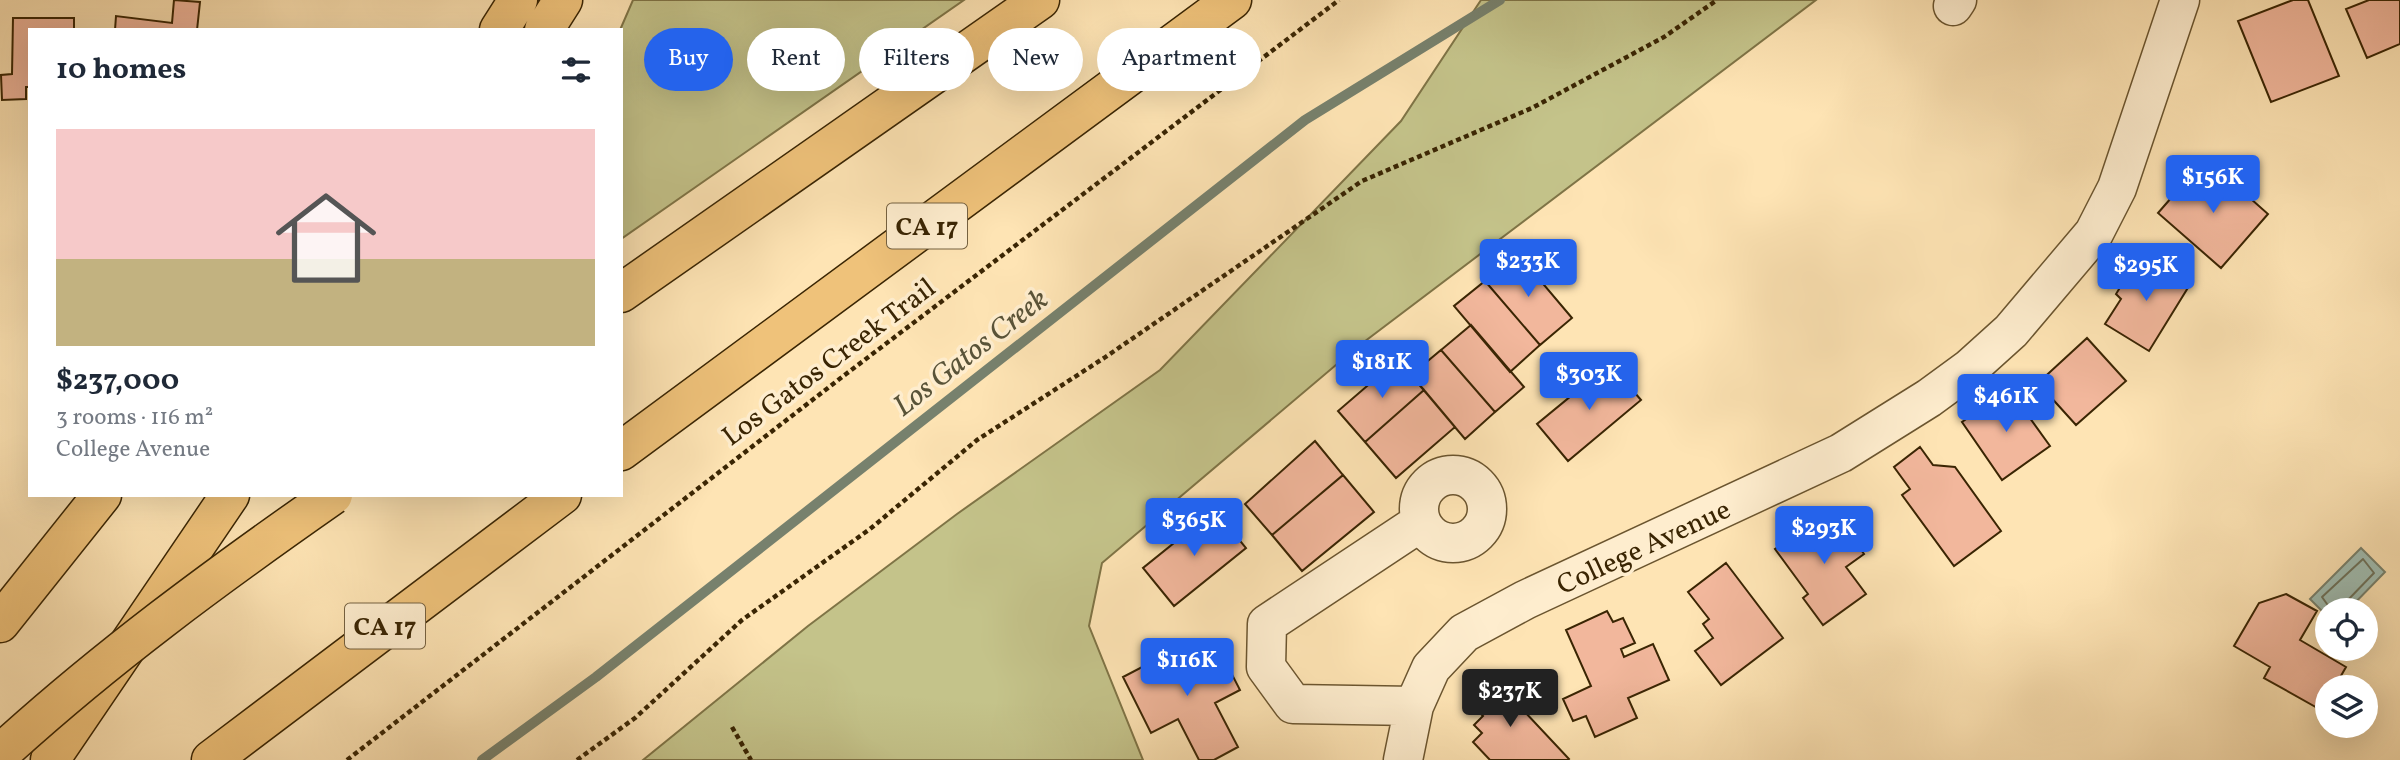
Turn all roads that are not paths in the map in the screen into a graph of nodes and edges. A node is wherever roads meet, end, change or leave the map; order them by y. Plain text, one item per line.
1 (518, 0) edge
2 (564, 0) edge
3 (1040, 0) edge
4 (1232, 0) edge
5 (2180, 0) edge
6 (500, 28) edge
7 (545, 28) edge
8 (623, 292) edge
9 (623, 450) edge
10 (100, 497) edge
11 (229, 497) edge
12 (330, 497) edge
13 (559, 497) edge
14 (1421, 522) dead end
15 (0, 623) edge
16 (1414, 706) junction
17 (0, 754) edge
18 (50, 760) edge
19 (211, 760) edge
20 (1403, 760) edge

1 - 6 highway
2 - 7 highway
3 - 8 highway
4 - 9 highway, CA 17
5 - 16 street, College Avenue
10 - 15 highway
11 - 18 highway
12 - 17 highway, bridge
13 - 19 highway, CA 17
14 - 16 street
16 - 20 street, College Avenue

